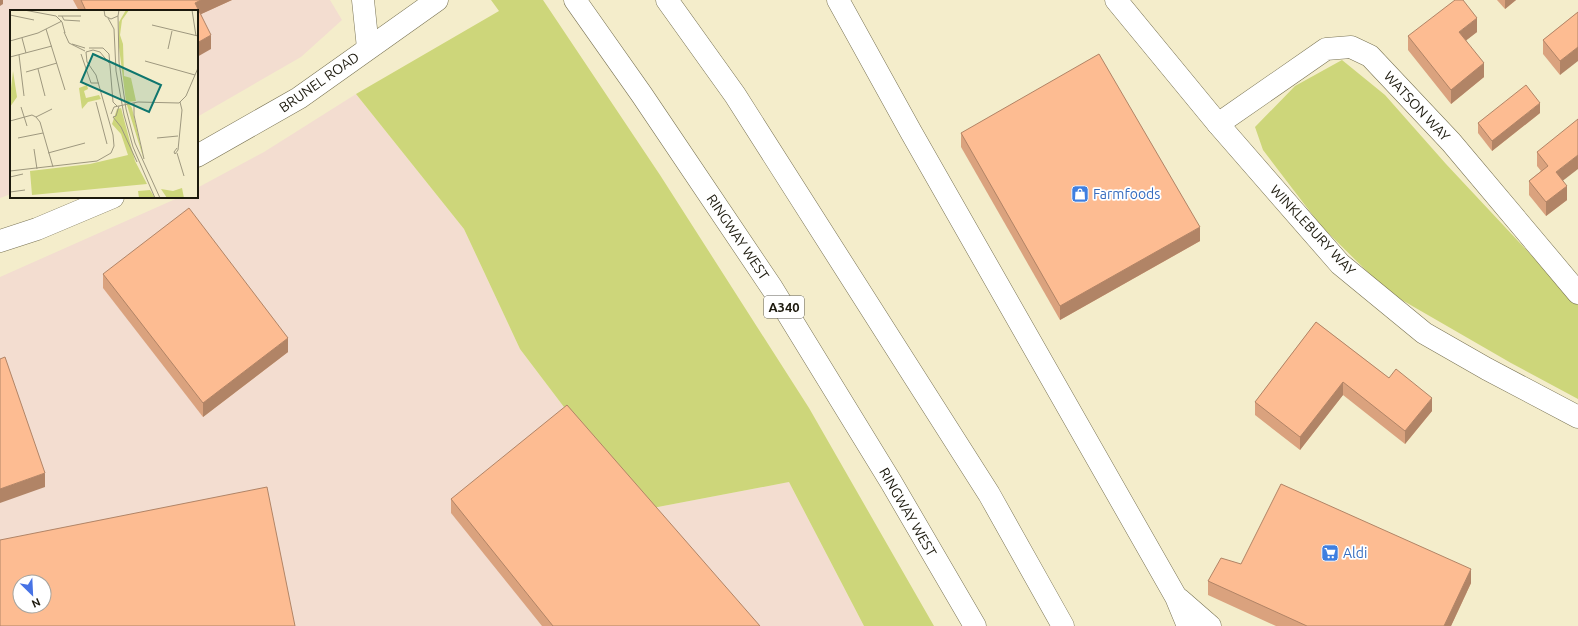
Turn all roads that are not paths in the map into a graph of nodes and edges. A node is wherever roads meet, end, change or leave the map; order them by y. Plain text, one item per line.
1 (363, 0) edge
2 (437, 0) edge
3 (575, 0) edge
4 (667, 0) edge
5 (1116, 0) edge
6 (840, 2) edge
7 (368, 48) junction
8 (1218, 124) junction
9 (198, 155) edge
10 (111, 198) edge
11 (0, 241) edge
12 (1578, 293) edge
13 (1578, 417) edge
14 (1176, 597) junction
15 (975, 626) edge
16 (1063, 626) edge
17 (1188, 626) edge
18 (1210, 626) edge

1 - 7 street
2 - 7 street, BRUNEL ROAD
3 - 15 street, RINGWAY WEST / A340
4 - 16 street
5 - 8 street, WINKLEBURY WAY
6 - 14 street
7 - 9 street, BRUNEL ROAD
8 - 12 street, WATSON WAY
8 - 13 street, WINKLEBURY WAY
10 - 11 street
14 - 17 street
14 - 18 street

